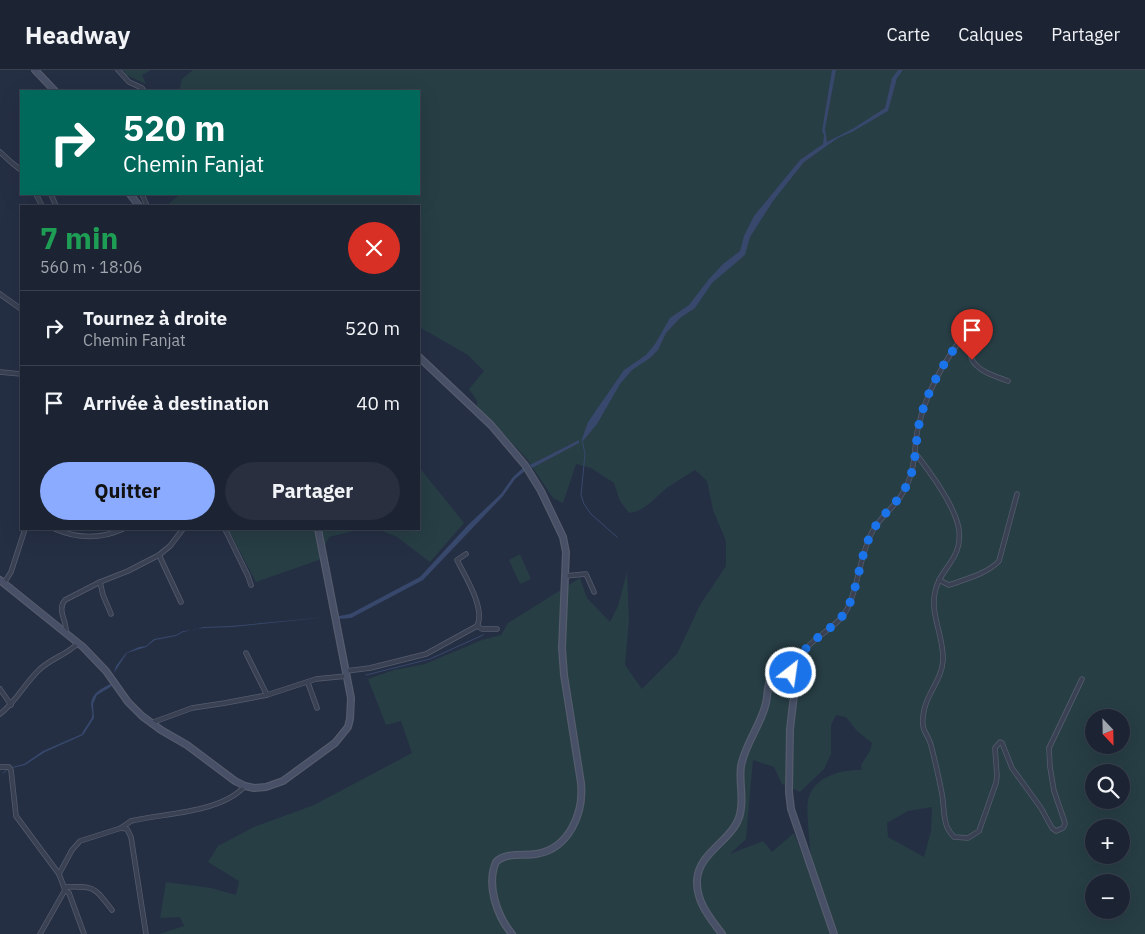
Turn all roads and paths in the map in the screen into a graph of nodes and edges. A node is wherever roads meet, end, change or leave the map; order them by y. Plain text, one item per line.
1 (35, 70) edge
2 (118, 70) edge
3 (54, 90) edge
4 (143, 90) edge
5 (0, 152) edge
6 (20, 169) edge
7 (0, 294) edge
8 (20, 308) edge
9 (420, 357) edge
10 (0, 372) edge
11 (20, 374) edge
12 (1008, 381) dead end
13 (916, 454) junction
14 (1018, 494) dead end
15 (25, 530) edge
16 (58, 530) edge
17 (121, 530) edge
18 (182, 530) edge
19 (225, 530) edge
20 (318, 530) edge
21 (466, 554) dead end
22 (159, 555) junction
23 (565, 576) junction
24 (939, 580) junction
25 (2, 582) edge
26 (100, 582) junction
27 (250, 585) dead end
28 (594, 592) dead end
29 (181, 602) dead end
30 (112, 614) dead end
31 (477, 626) junction
32 (497, 629) dead end
33 (66, 634) junction
34 (78, 643) junction
35 (246, 653) dead end
36 (346, 673) junction
37 (793, 675) junction
38 (1082, 679) dead end
39 (308, 682) junction
40 (0, 690) edge
41 (267, 695) junction
42 (11, 705) junction
43 (317, 708) dead end
44 (0, 714) edge
45 (151, 723) junction
46 (0, 767) edge
47 (245, 786) junction
48 (121, 828) junction
49 (59, 874) junction
50 (65, 888) junction
51 (112, 910) dead end
52 (40, 934) edge
53 (84, 934) edge
54 (146, 934) edge
55 (512, 934) edge
56 (722, 934) edge
57 (834, 934) edge

1 - 3 main road
2 - 4 street
5 - 6 street
7 - 8 street
9 - 23 main road
10 - 11 street
12 - 13 street
13 - 24 street
13 - 37 street
14 - 24 street
15 - 25 street
16 - 17 street
18 - 22 street
19 - 27 street
20 - 36 main road
21 - 31 street
22 - 26 street
22 - 29 street
23 - 28 street
23 - 55 main road
24 - 38 street
25 - 33 main road
26 - 30 street
26 - 33 street
31 - 32 street
31 - 36 street
33 - 34 main road
34 - 42 street
34 - 45 main road
35 - 41 street
36 - 39 street
36 - 47 main road
37 - 56 main road
37 - 57 main road
39 - 41 street
39 - 43 street
40 - 42 street
41 - 45 street
42 - 44 street
45 - 47 main road
46 - 49 street
47 - 48 street
48 - 49 street
48 - 54 street
49 - 50 street
50 - 51 street
50 - 52 street
50 - 53 street

